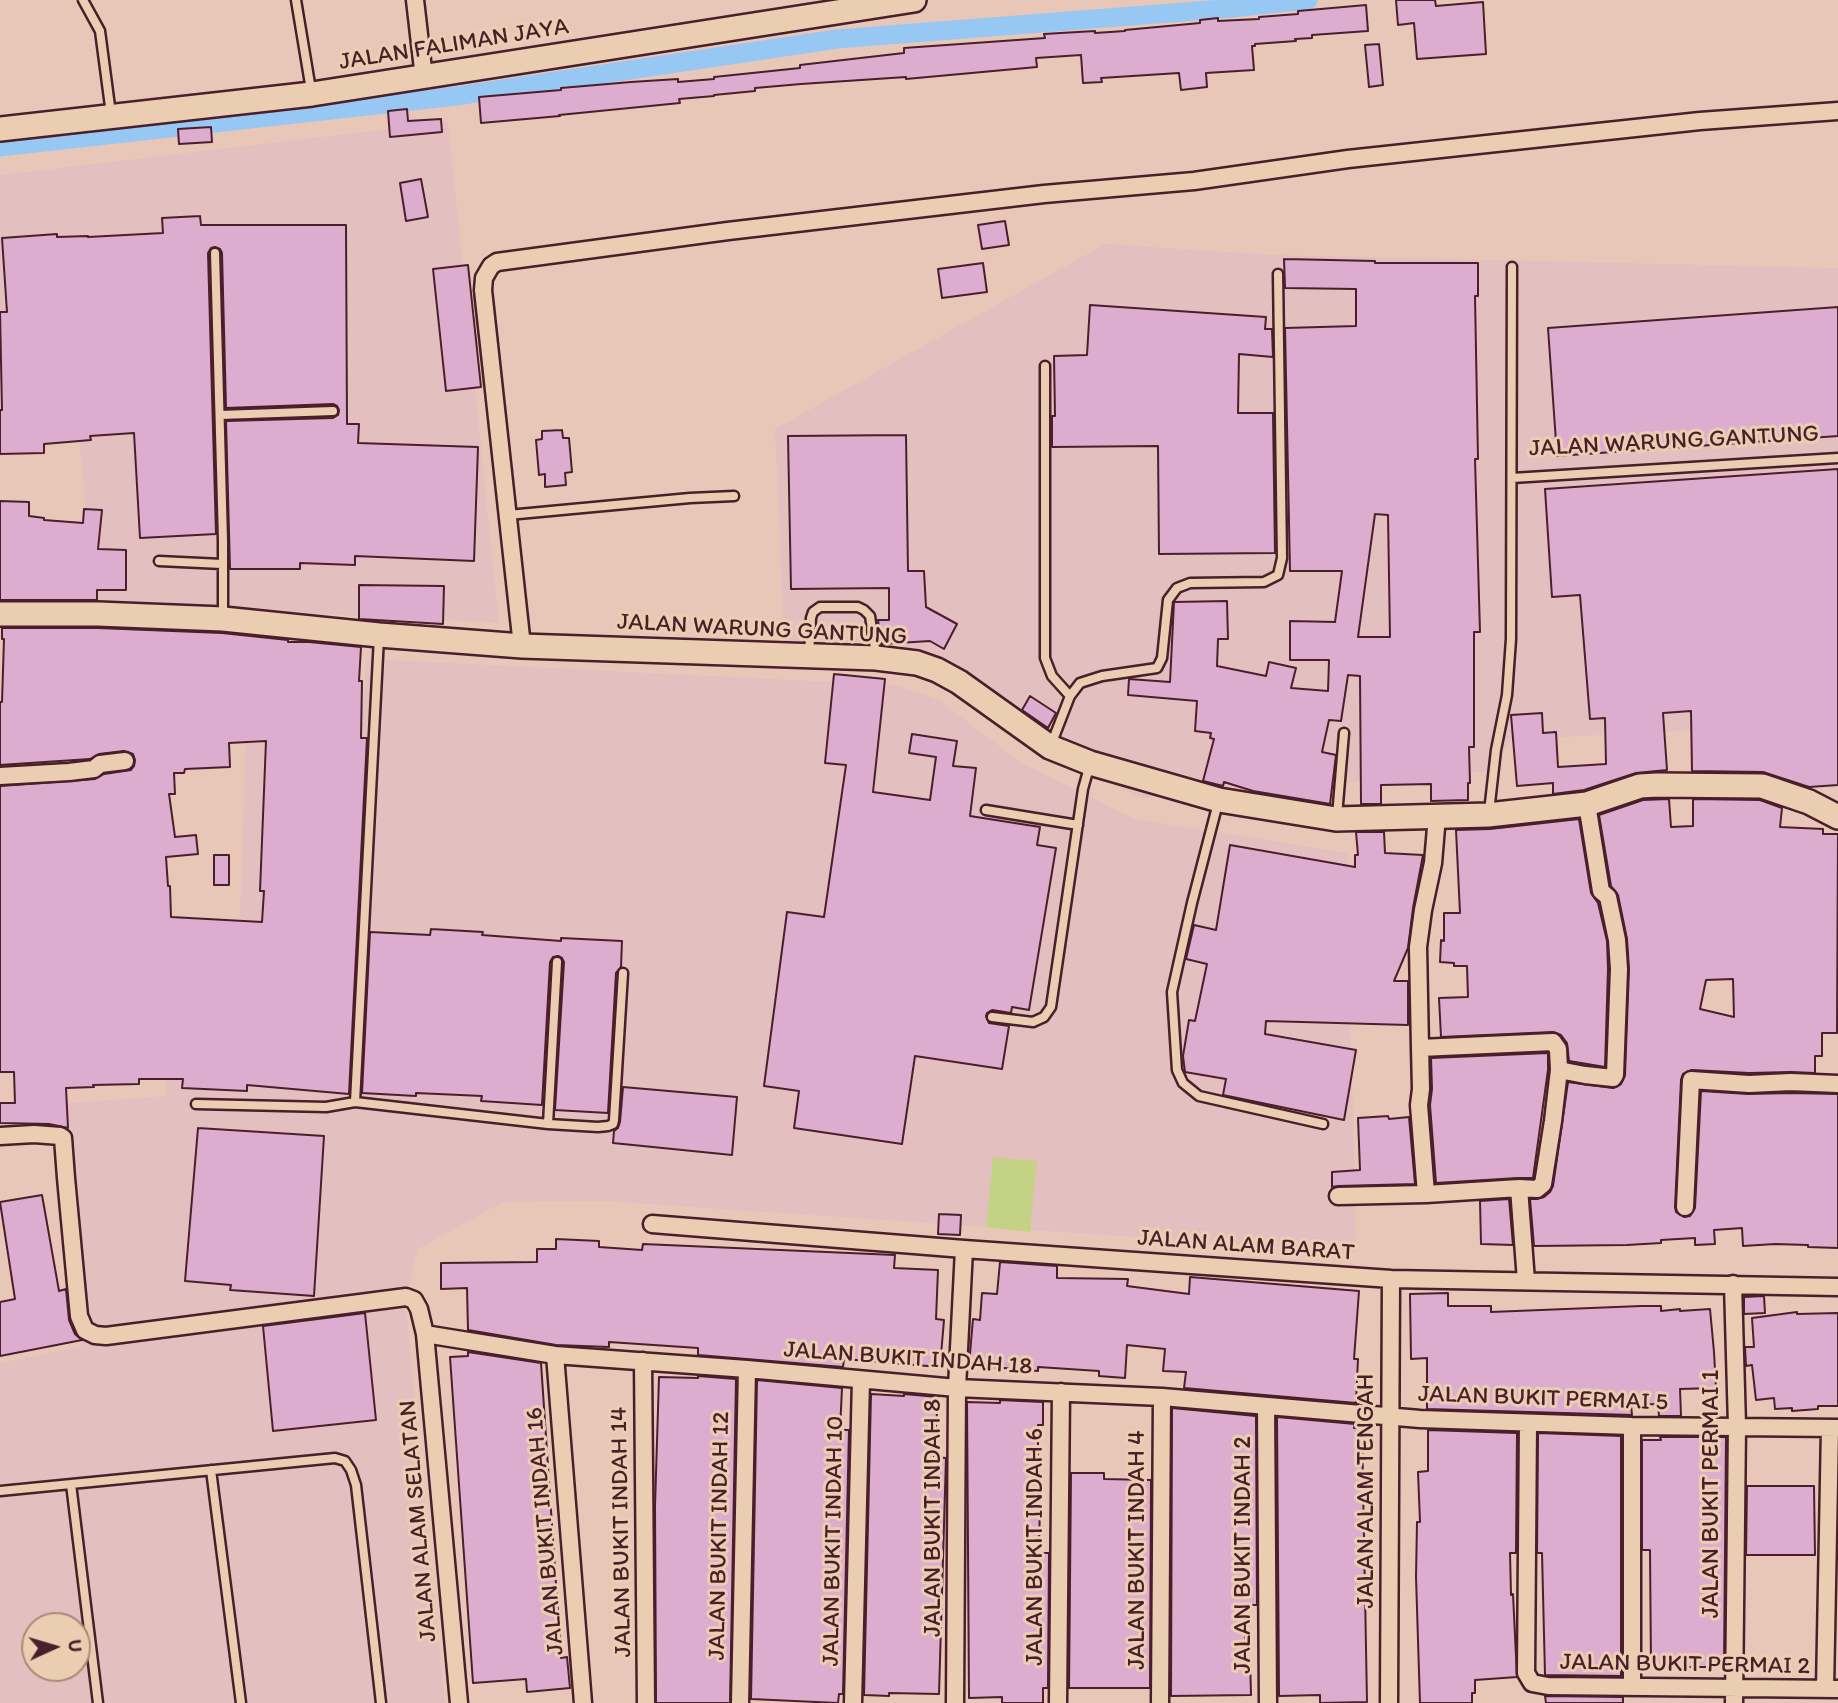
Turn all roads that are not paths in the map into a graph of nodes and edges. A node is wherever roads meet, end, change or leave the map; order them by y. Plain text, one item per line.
1 (83, 0) edge
2 (296, 0) edge
3 (415, 0) edge
4 (914, 0) edge
5 (880, 2) edge
6 (424, 78) junction
7 (312, 94) junction
8 (1838, 111) edge
9 (111, 117) junction
10 (0, 129) edge
11 (215, 253) dead end
12 (1512, 267) dead end
13 (1278, 274) dead end
14 (1045, 366) dead end
15 (333, 411) dead end
16 (220, 415) junction
17 (1838, 458) edge
18 (1513, 478) junction
19 (734, 496) dead end
20 (508, 514) junction
21 (159, 561) dead end
22 (222, 564) junction
23 (0, 614) edge
24 (223, 619) junction
25 (379, 635) junction
26 (522, 646) junction
27 (809, 656) junction
28 (876, 658) junction
29 (1070, 696) junction
30 (1344, 733) dead end
31 (1050, 747) junction
32 (125, 761) dead end
33 (1090, 764) junction
34 (0, 776) edge
35 (1219, 800) junction
36 (1587, 804) junction
37 (986, 810) dead end
38 (1488, 815) junction
39 (1437, 816) junction
40 (1838, 817) edge
41 (1336, 819) junction
42 (1078, 825) junction
43 (557, 962) dead end
44 (623, 973) dead end
45 (992, 1017) dead end
46 (1420, 1048) junction
47 (1559, 1070) junction
48 (1838, 1084) edge
49 (355, 1102) junction
50 (196, 1104) dead end
51 (548, 1124) junction
52 (1323, 1124) dead end
53 (0, 1136) edge
54 (1519, 1188) junction
55 (1426, 1194) junction
56 (1338, 1196) dead end
57 (1685, 1208) dead end
58 (652, 1224) dead end
59 (964, 1249) junction
60 (1391, 1279) junction
61 (1525, 1281) junction
62 (1733, 1284) junction
63 (1838, 1287) edge
64 (425, 1334) junction
65 (555, 1356) junction
66 (643, 1361) junction
67 (747, 1369) junction
68 (861, 1380) junction
69 (957, 1388) junction
70 (1060, 1392) junction
71 (1162, 1397) junction
72 (1266, 1407) junction
73 (1390, 1417) junction
74 (1528, 1423) junction
75 (1632, 1426) junction
76 (1737, 1426) junction
77 (1834, 1428) edge
78 (211, 1470) junction
79 (71, 1484) junction
80 (0, 1491) edge
81 (1632, 1687) junction
82 (1832, 1689) edge
83 (1734, 1695) edge
84 (98, 1703) edge
85 (241, 1703) edge
86 (381, 1703) edge
87 (458, 1703) edge
88 (583, 1703) edge
89 (646, 1703) edge
90 (740, 1703) edge
91 (853, 1703) edge
92 (955, 1703) edge
93 (1058, 1703) edge
94 (1160, 1703) edge
95 (1268, 1703) edge
96 (1389, 1703) edge

1 - 9 lane
2 - 7 lane
3 - 6 street
4 - 5 street, JALAN FALIMAN JAYA
5 - 6 street, JALAN FALIMAN JAYA
6 - 7 street, JALAN FALIMAN JAYA
7 - 9 street, JALAN FALIMAN JAYA
8 - 20 street
9 - 10 street, JALAN FALIMAN JAYA
11 - 16 lane
12 - 18 lane, JALAN WARUNG GANTUNG
13 - 29 lane
14 - 29 lane
15 - 16 lane
16 - 22 lane
17 - 18 lane, JALAN WARUNG GANTUNG
18 - 38 lane, JALAN WARUNG GANTUNG
19 - 20 lane
20 - 26 street
21 - 22 lane
22 - 24 lane
23 - 24 street, JALAN WARUNG GANTUNG
24 - 25 street, JALAN WARUNG GANTUNG
25 - 26 street, JALAN WARUNG GANTUNG
25 - 49 lane
26 - 27 street, JALAN WARUNG GANTUNG
27 - 28 street, JALAN WARUNG GANTUNG
27 - 28 lane
28 - 31 street, JALAN WARUNG GANTUNG
29 - 31 lane
30 - 41 lane
31 - 33 street, JALAN WARUNG GANTUNG
32 - 34 street
33 - 35 street, JALAN WARUNG GANTUNG
33 - 42 lane
35 - 41 street, JALAN WARUNG GANTUNG
35 - 52 lane
36 - 38 street, JALAN WARUNG GANTUNG
36 - 40 street, JALAN WARUNG GANTUNG
36 - 47 street
37 - 42 lane
38 - 39 street, JALAN WARUNG GANTUNG
39 - 41 street, JALAN WARUNG GANTUNG
39 - 46 street
42 - 45 lane
43 - 51 lane
44 - 51 lane
46 - 47 street
46 - 55 street
47 - 54 street
48 - 57 street
49 - 50 lane
49 - 51 lane
53 - 64 street, JALAN ALAM SELATAN
54 - 55 street
54 - 61 street
55 - 56 street
58 - 59 street, JALAN ALAM BARAT
59 - 60 street, JALAN ALAM BARAT
59 - 69 street, JALAN BUKIT INDAH 8
60 - 61 street, JALAN ALAM BARAT
60 - 73 street, JALAN ALAM TENGAH
61 - 62 street, JALAN ALAM BARAT
62 - 63 street, JALAN ALAM BARAT
62 - 76 street, JALAN BUKIT PERMAI 1
64 - 65 street, JALAN BUKIT INDAH 18
64 - 87 street, JALAN ALAM SELATAN
65 - 66 street, JALAN BUKIT INDAH 18
65 - 88 street, JALAN BUKIT INDAH 16
66 - 67 street, JALAN BUKIT INDAH 18
66 - 89 street, JALAN BUKIT INDAH 14
67 - 68 street, JALAN BUKIT INDAH 18
67 - 90 street, JALAN BUKIT INDAH 12
68 - 69 street, JALAN BUKIT INDAH 18
68 - 91 street, JALAN BUKIT INDAH 10
69 - 70 street, JALAN BUKIT INDAH 18
69 - 92 street, JALAN BUKIT INDAH 8
70 - 71 street, JALAN BUKIT INDAH 18
70 - 93 street, JALAN BUKIT INDAH 6
71 - 72 street, JALAN BUKIT INDAH 18
71 - 94 street, JALAN BUKIT INDAH 4
72 - 73 street, JALAN BUKIT INDAH 18
72 - 95 street, JALAN BUKIT INDAH 2
73 - 74 street, JALAN BUKIT PERMAI 5
73 - 96 street, JALAN ALAM TENGAH
74 - 75 street, JALAN BUKIT PERMAI 5
74 - 81 street, JALAN BUKIT PERMAI 2
75 - 76 street, JALAN BUKIT PERMAI 5
75 - 81 street
76 - 77 street, JALAN BUKIT PERMAI 5
76 - 83 street, JALAN BUKIT PERMAI 1
77 - 82 street
78 - 79 lane
78 - 85 lane
78 - 86 lane
79 - 80 lane
79 - 84 lane
81 - 83 street, JALAN BUKIT PERMAI 2
82 - 83 street, JALAN BUKIT PERMAI 2

